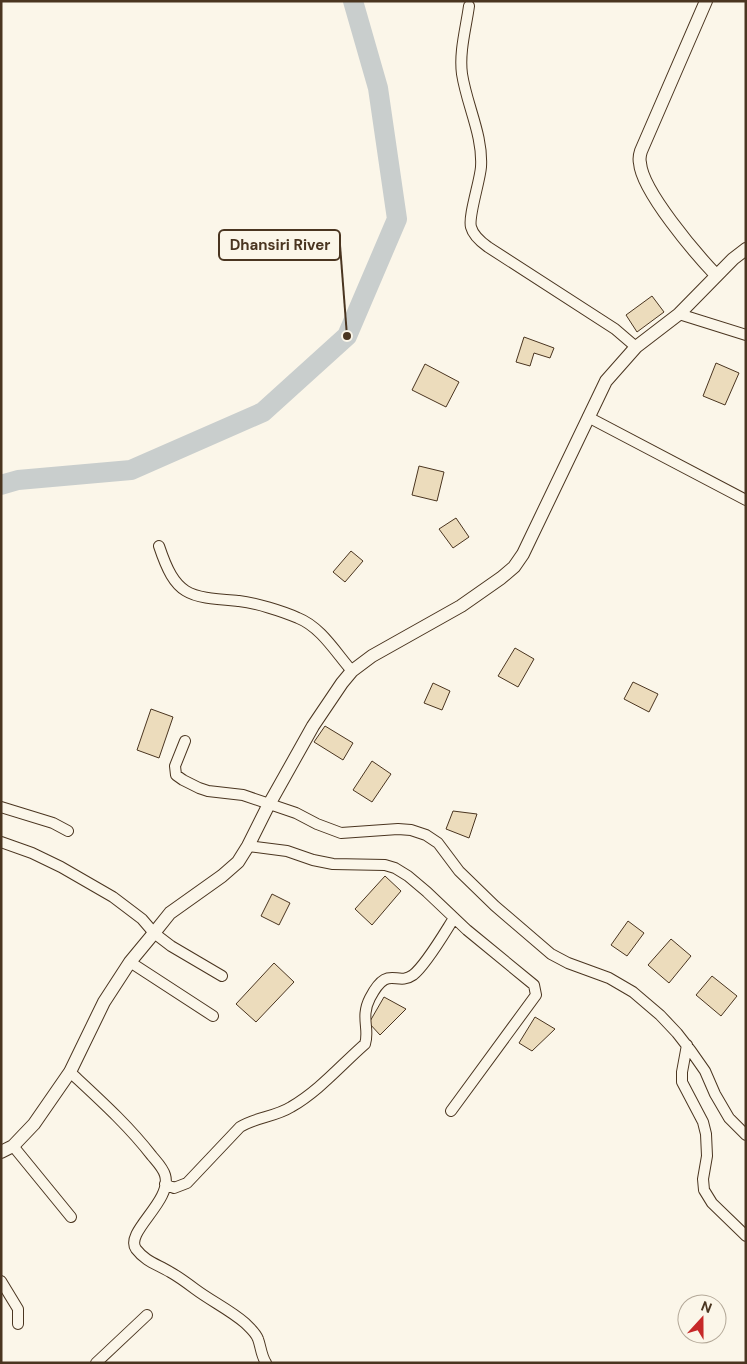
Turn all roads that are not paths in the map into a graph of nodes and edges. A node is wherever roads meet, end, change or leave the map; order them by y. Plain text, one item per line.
1 (706, 1) edge
2 (469, 6) dead end
3 (746, 249) edge
4 (716, 276) junction
5 (678, 314) junction
6 (746, 335) edge
7 (636, 347) junction
8 (588, 417) junction
9 (746, 500) edge
10 (159, 546) dead end
11 (352, 671) junction
12 (185, 741) dead end
13 (268, 806) junction
14 (1, 807) edge
15 (68, 831) dead end
16 (1, 842) edge
17 (250, 842) junction
18 (454, 918) junction
19 (154, 932) junction
20 (130, 962) junction
21 (222, 976) dead end
22 (213, 1016) dead end
23 (687, 1045) junction
24 (70, 1072) junction
25 (451, 1111) dead end
26 (746, 1135) edge
27 (13, 1146) junction
28 (1, 1152) edge
29 (165, 1184) junction
30 (71, 1217) dead end
31 (746, 1236) edge
32 (1, 1281) edge
33 (147, 1315) dead end
34 (18, 1324) dead end
35 (96, 1363) edge
36 (266, 1363) edge

1 - 4 street
2 - 7 street
3 - 4 street
4 - 5 street
5 - 6 street
5 - 7 street
7 - 8 street
8 - 9 street
8 - 11 street
10 - 11 street
11 - 13 street
12 - 13 street
13 - 17 street
13 - 23 street
14 - 15 street
16 - 19 street
17 - 18 street
17 - 19 street
18 - 25 street
18 - 29 street
19 - 20 street
19 - 21 street
20 - 22 street
20 - 24 street
23 - 26 street
23 - 31 street
24 - 27 street
24 - 29 street
27 - 28 street
27 - 30 street
29 - 36 street
32 - 34 street
33 - 35 street

